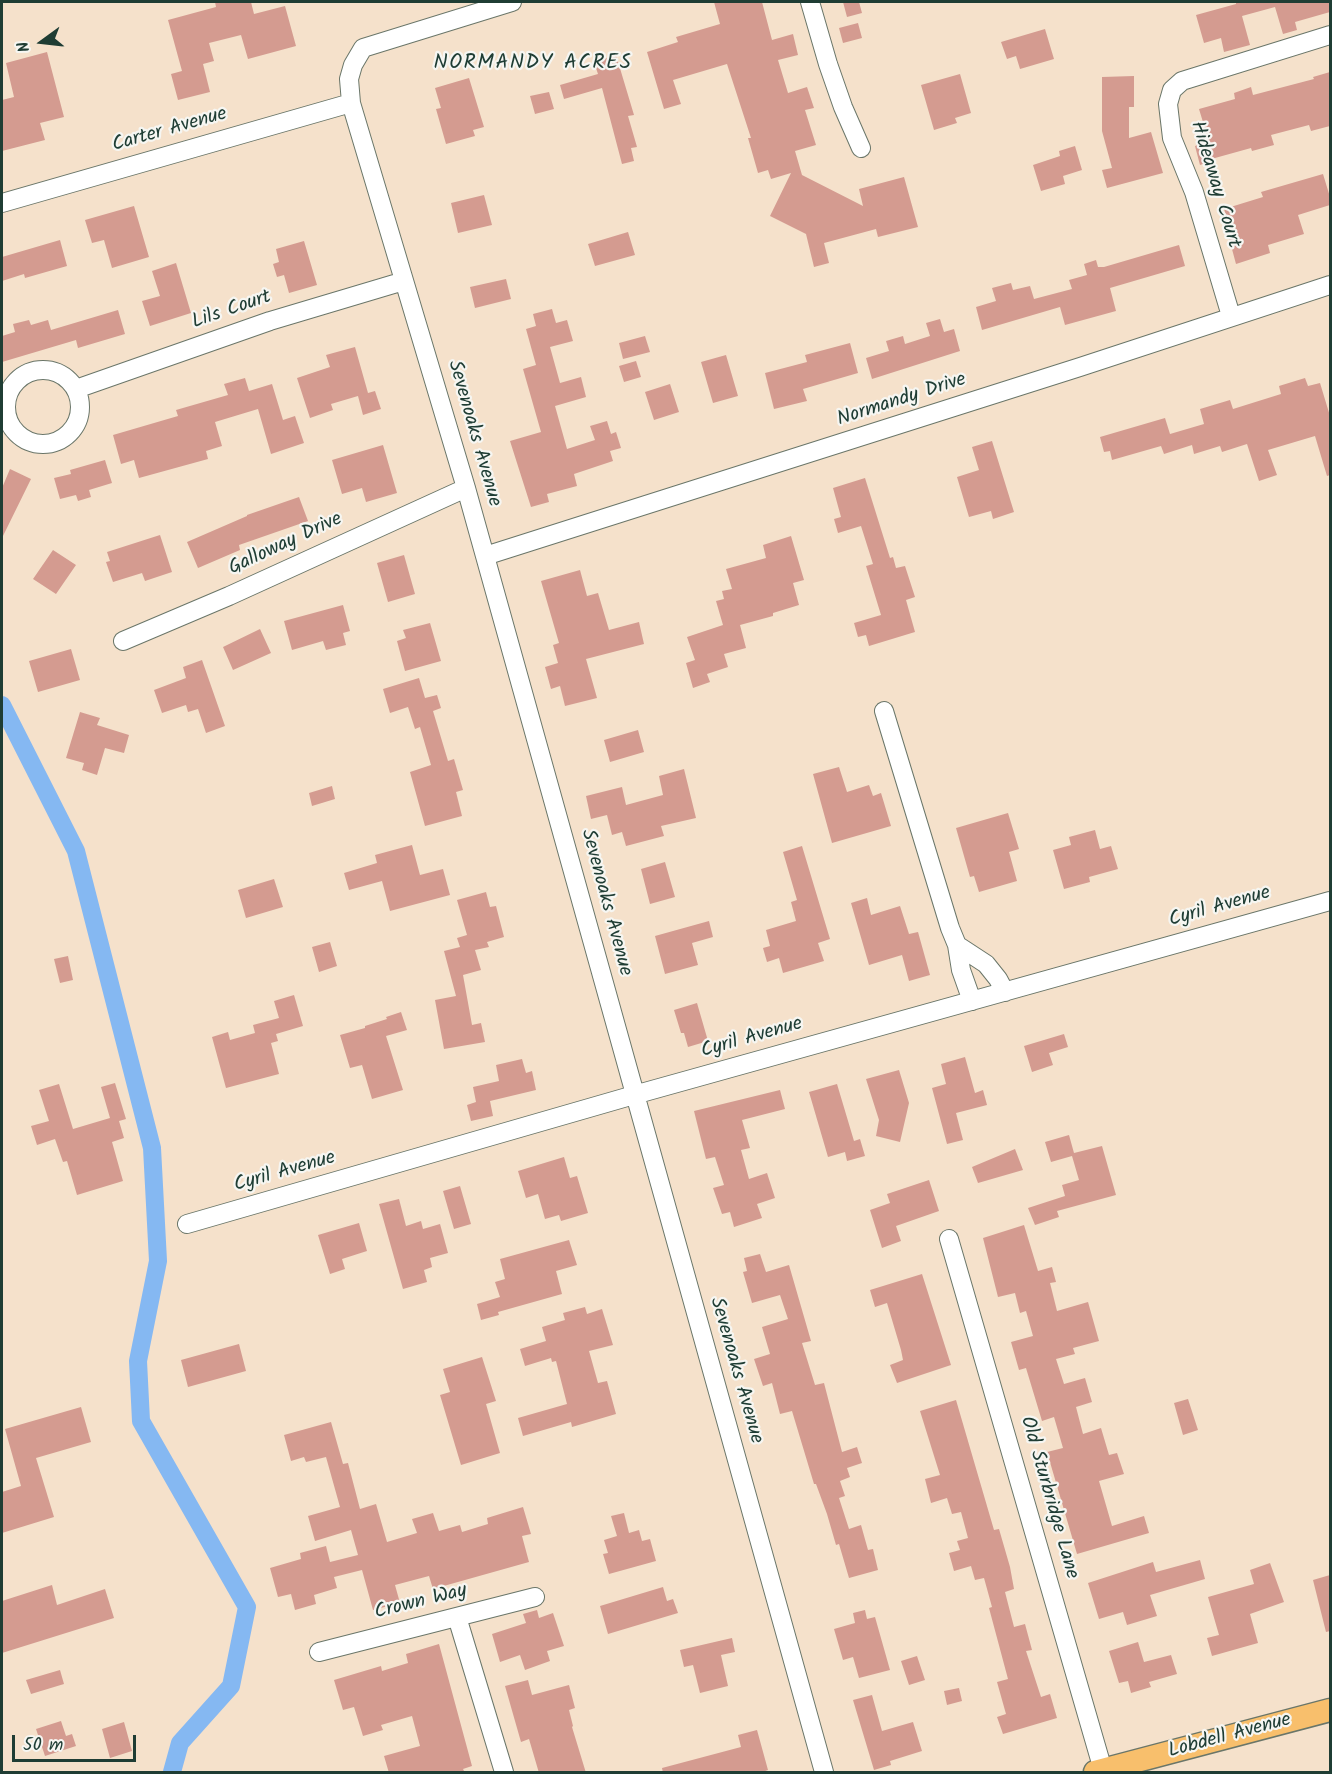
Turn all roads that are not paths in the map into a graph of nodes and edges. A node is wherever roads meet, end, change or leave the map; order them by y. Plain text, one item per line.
1 (512, 2) edge
2 (810, 2) edge
3 (1330, 35) edge
4 (351, 103) junction
5 (861, 148) dead end
6 (2, 202) edge
7 (404, 280) junction
8 (1330, 285) edge
9 (1231, 316) junction
10 (76, 389) junction
11 (466, 488) junction
12 (485, 556) junction
13 (123, 641) dead end
14 (884, 711) dead end
15 (1330, 901) edge
16 (957, 945) junction
17 (1005, 992) junction
18 (972, 1001) junction
19 (634, 1095) junction
20 (187, 1224) dead end
21 (949, 1239) dead end
22 (535, 1597) dead end
23 (457, 1617) junction
24 (319, 1652) dead end
25 (1330, 1710) edge
26 (1099, 1772) edge
27 (504, 1773) edge
28 (824, 1773) edge

1 - 4 street, Sevenoaks Avenue
2 - 5 street
3 - 9 street, Hideaway Court
4 - 6 street, Carter Avenue
4 - 7 street, Sevenoaks Avenue
7 - 10 street, Lils Court
7 - 11 street, Sevenoaks Avenue
8 - 9 street, Normandy Drive
9 - 12 street, Normandy Drive
10 - 10 street
11 - 12 street, Sevenoaks Avenue
11 - 13 street, Galloway Drive
12 - 19 street, Sevenoaks Avenue
14 - 16 street
15 - 17 street, Cyril Avenue
16 - 17 street
16 - 18 street
17 - 18 street, Cyril Avenue
18 - 19 street, Cyril Avenue
19 - 20 street, Cyril Avenue
19 - 28 street, Sevenoaks Avenue
21 - 26 street, Old Sturbridge Lane
22 - 23 street, Crown Way
23 - 24 street, Crown Way
23 - 27 street
25 - 26 main road, Lobdell Avenue

